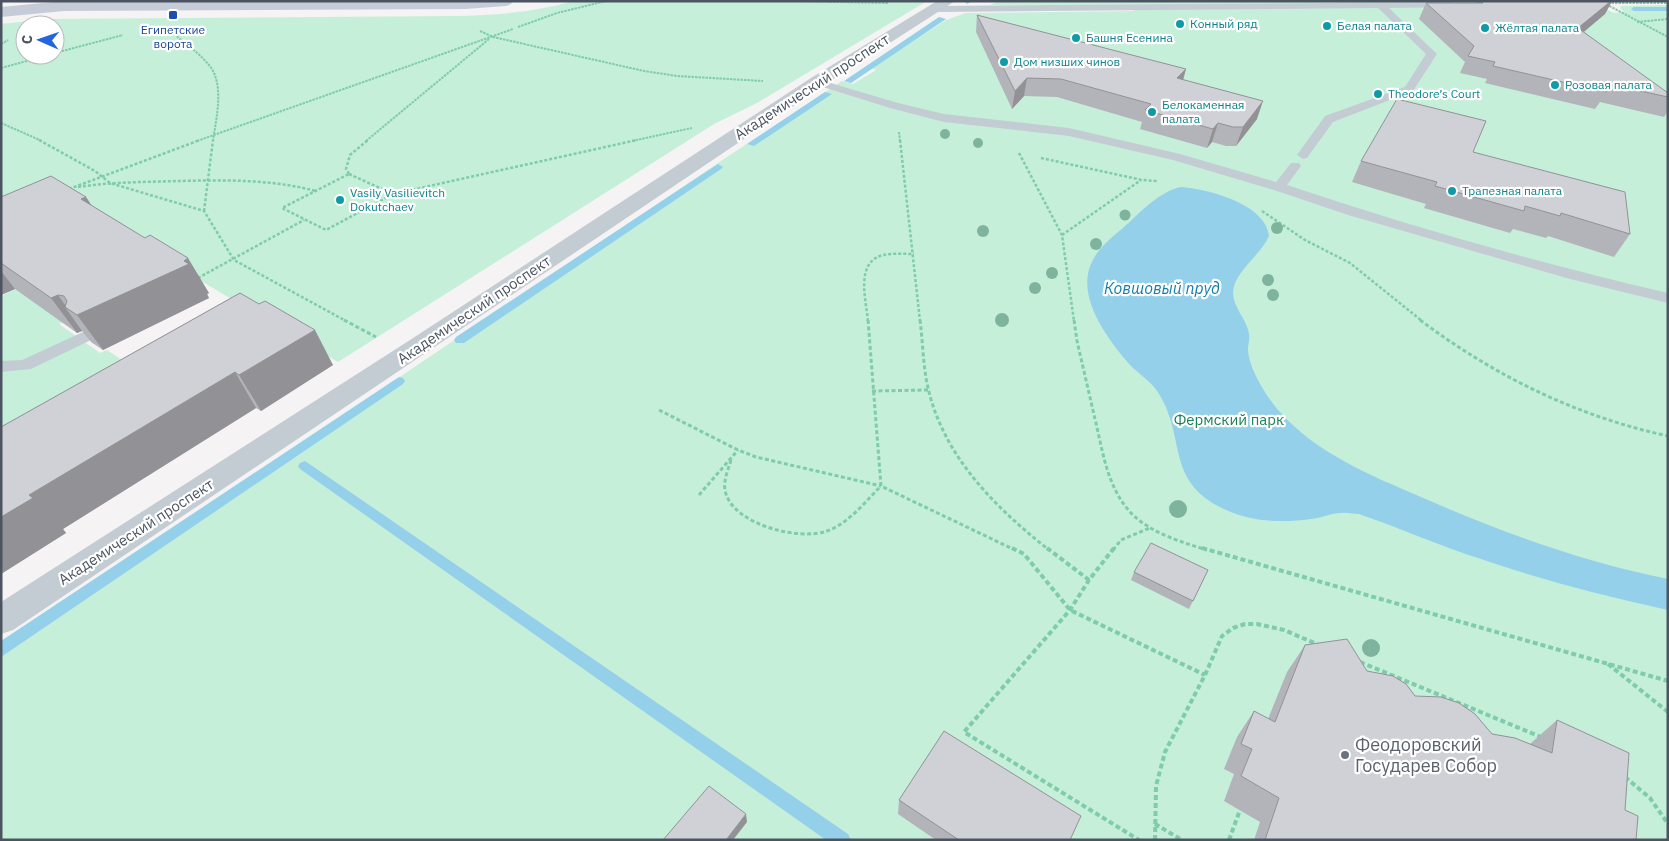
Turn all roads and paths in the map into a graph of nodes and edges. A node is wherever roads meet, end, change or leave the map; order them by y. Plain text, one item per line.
1 (506, 1) edge
2 (606, 1) edge
3 (798, 1) edge
4 (1599, 2) edge
5 (1668, 2) edge
6 (1, 4) edge
7 (1604, 4) junction
8 (942, 5) edge
9 (1458, 5) edge
10 (51, 6) junction
11 (1381, 6) junction
12 (1, 12) edge
13 (1668, 19) edge
14 (1636, 22) junction
15 (475, 29) dead end
16 (500, 30) dead end
17 (170, 31) dead end
18 (493, 37) junction
19 (1668, 37) edge
20 (15, 64) edge
21 (1, 68) edge
22 (764, 82) dead end
23 (817, 82) junction
24 (894, 106) junction
25 (898, 121) joint
26 (1, 123) edge
27 (692, 128) dead end
28 (215, 135) junction
29 (1027, 154) dead end
30 (1303, 155) dead end
31 (1036, 156) dead end
32 (1295, 166) dead end
33 (349, 174) junction
34 (103, 176) junction
35 (207, 180) junction
36 (110, 183) junction
37 (1279, 187) junction
38 (70, 188) junction
39 (61, 190) edge
40 (316, 190) junction
41 (393, 194) junction
42 (1260, 210) dead end
43 (204, 211) junction
44 (305, 220) junction
45 (1062, 235) junction
46 (914, 254) junction
47 (234, 260) junction
48 (191, 281) dead end
49 (1668, 298) edge
50 (83, 337) edge
51 (385, 341) dead end
52 (1, 367) edge
53 (928, 390) junction
54 (872, 391) junction
55 (659, 410) dead end
56 (1668, 436) edge
57 (738, 450) junction
58 (730, 460) junction
59 (881, 486) junction
60 (699, 495) dead end
61 (1151, 528) junction
62 (1089, 580) junction
63 (1070, 610) junction
64 (1, 620) edge
65 (1323, 646) edge
66 (1350, 658) edge
67 (1606, 662) junction
68 (1205, 675) junction
69 (1668, 681) edge
70 (1668, 712) edge
71 (1551, 741) dead end
72 (1622, 775) edge
73 (1240, 810) dead end
74 (1154, 824) junction
75 (1668, 824) edge
76 (1139, 840) edge
77 (1155, 840) edge
78 (1182, 840) edge
79 (1230, 840) edge

1 - 10 main road
2 - 18 path
3 - 8 path
4 - 7 path
5 - 7 path
6 - 10 main road
7 - 14 path
8 - 11 lane
8 - 23 street, Академический проспект
9 - 11 lane
10 - 12 main road
11 - 30 lane
13 - 14 path
14 - 19 path
15 - 18 path
16 - 18 path
17 - 28 path
18 - 22 path
18 - 28 path
18 - 33 path
20 - 21 path
23 - 24 lane
23 - 64 street, Академический проспект
24 - 25 lane
24 - 37 lane
25 - 46 path
26 - 34 path
27 - 41 path
28 - 34 path
28 - 35 path
29 - 45 path
31 - 45 path
32 - 37 lane
33 - 40 path
33 - 41 path
34 - 36 path
34 - 38 path
35 - 36 path
35 - 40 path
35 - 43 path
36 - 38 path
36 - 43 path
37 - 49 lane
38 - 39 path
40 - 44 path
41 - 44 path
42 - 56 path
43 - 47 path
44 - 47 path
45 - 61 path
46 - 53 path
46 - 54 path
47 - 48 path
47 - 51 path
50 - 52 lane
53 - 54 path
53 - 62 path
54 - 59 path
55 - 57 path
57 - 58 path
57 - 59 path
58 - 59 path
58 - 60 path
59 - 63 path
61 - 62 path
61 - 67 path
62 - 63 path
63 - 68 path
63 - 76 path
65 - 68 path
66 - 71 path
67 - 69 path
67 - 70 path
68 - 74 path
72 - 75 path
73 - 79 path
74 - 77 path
74 - 78 path

